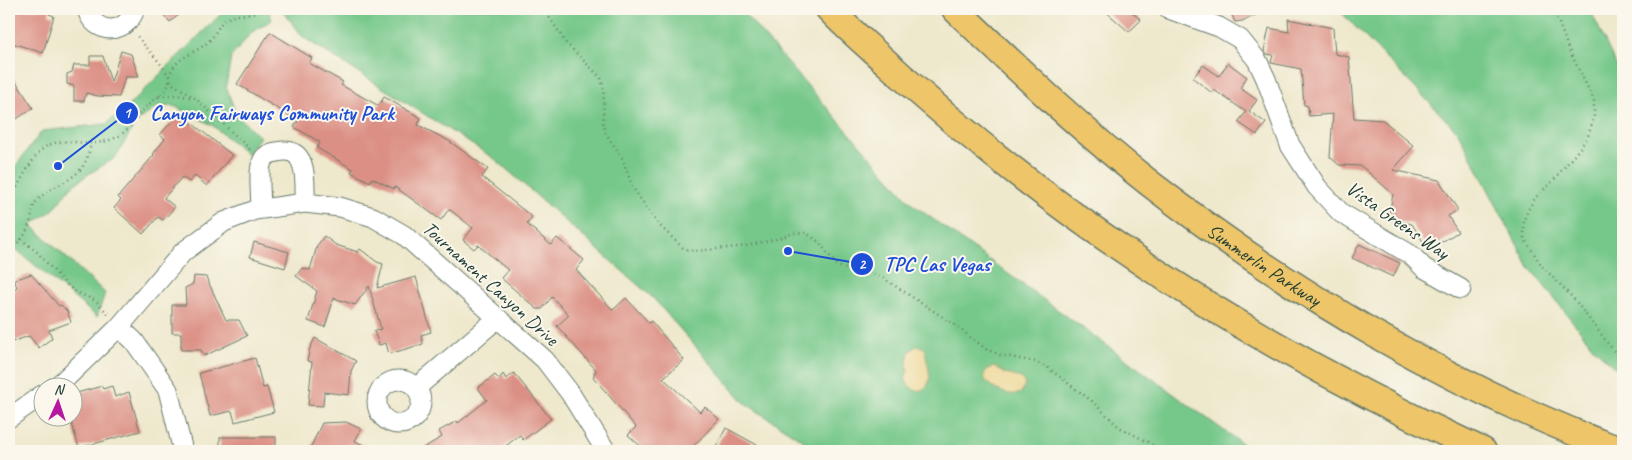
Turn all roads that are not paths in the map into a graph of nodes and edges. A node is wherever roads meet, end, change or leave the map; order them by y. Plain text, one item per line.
1 (87, 9) edge
2 (828, 9) edge
3 (955, 9) edge
4 (1169, 9) edge
5 (130, 16) edge
6 (305, 203) junction
7 (260, 209) junction
8 (1461, 289) dead end
9 (498, 318) junction
10 (120, 327) junction
11 (66, 378) edge
12 (416, 388) dead end
13 (32, 402) edge
14 (9, 418) edge
15 (183, 451) edge
16 (606, 451) edge
17 (1483, 451) edge
18 (1622, 451) edge

1 - 5 street
2 - 17 highway
3 - 18 highway, Summerlin Parkway
4 - 8 street, Vista Greens Way
6 - 7 street, Tournament Canyon Drive
6 - 7 street
6 - 9 street, Tournament Canyon Drive
7 - 10 street, Tournament Canyon Drive
9 - 12 street
9 - 16 street, Tournament Canyon Drive
10 - 11 street, Tournament Canyon Drive
10 - 15 street
13 - 14 street

